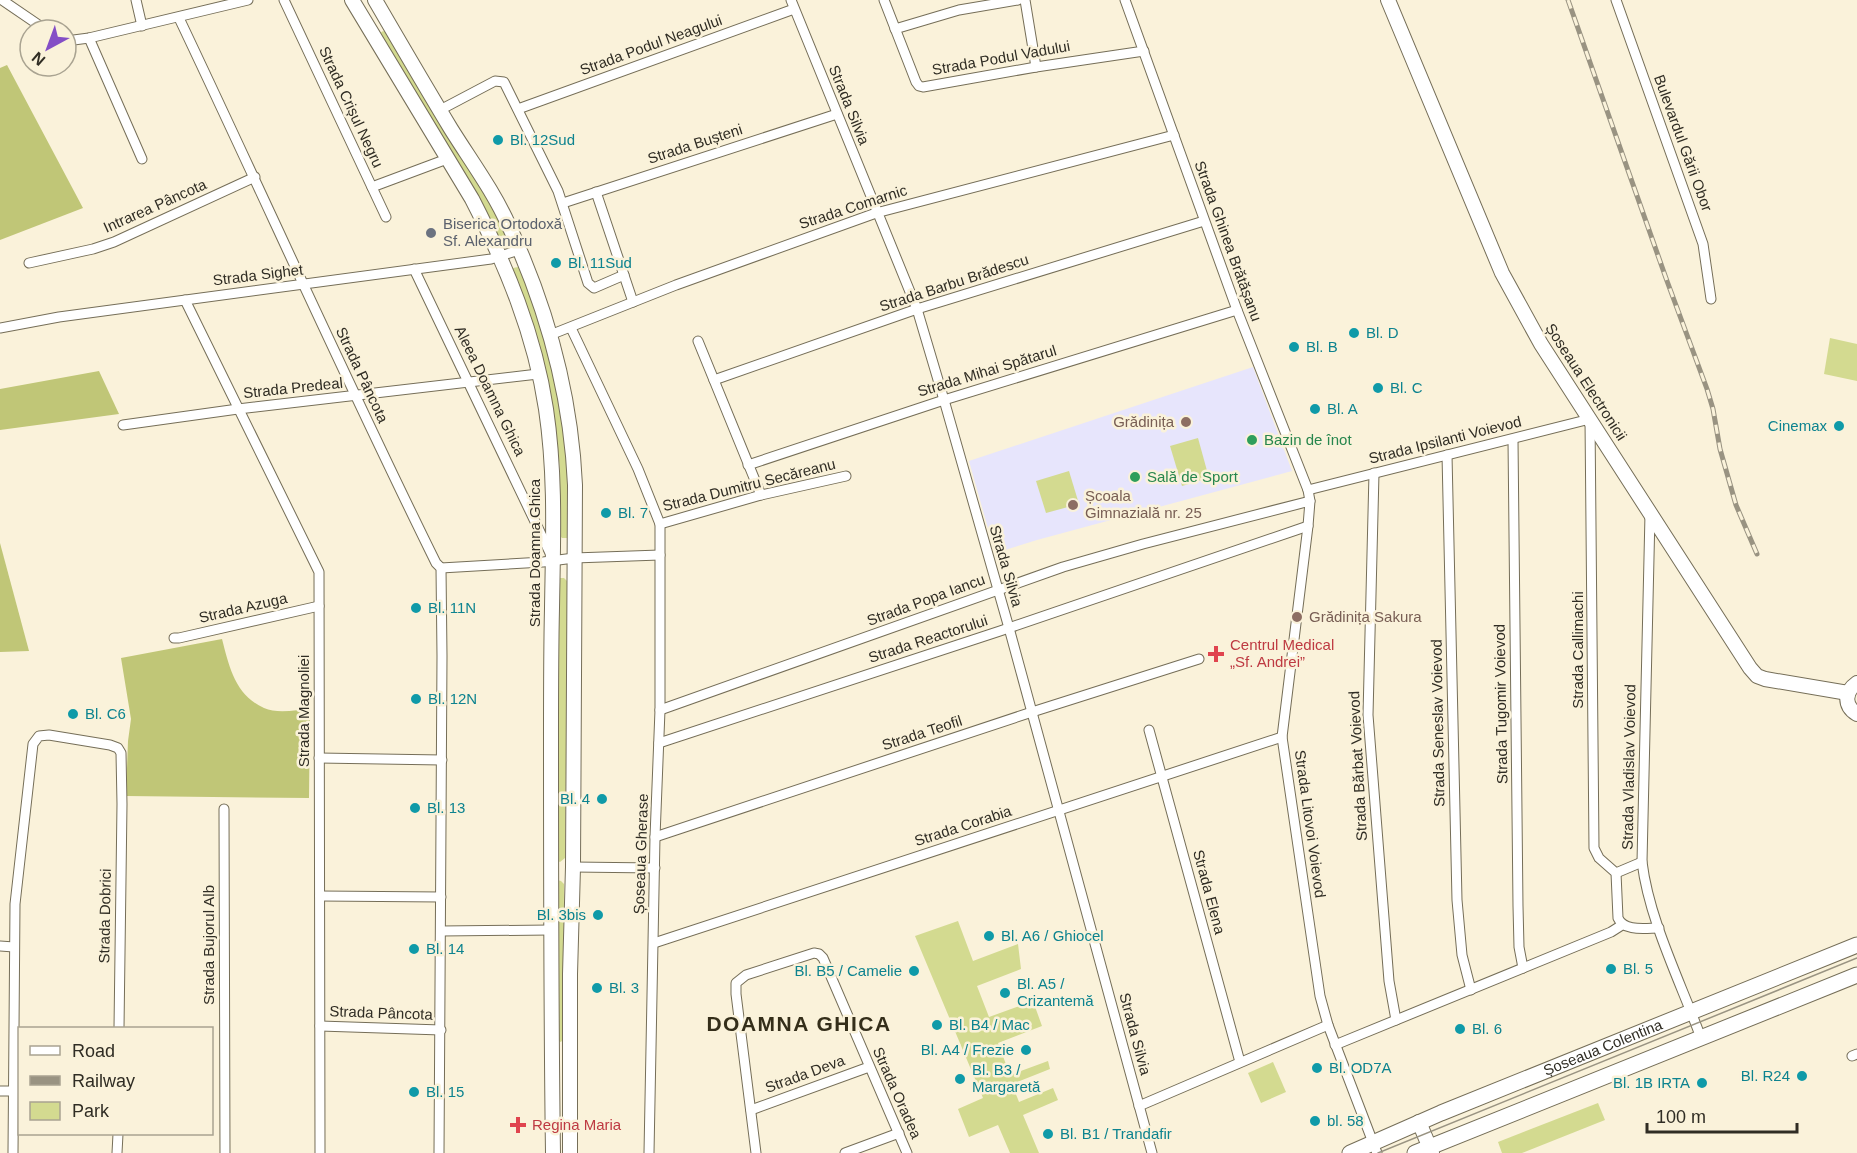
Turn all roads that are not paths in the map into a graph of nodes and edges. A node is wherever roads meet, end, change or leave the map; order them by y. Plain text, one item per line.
1 (2, 0) edge
2 (136, 0) edge
3 (248, 0) edge
4 (284, 0) edge
5 (352, 0) edge
6 (375, 0) edge
7 (884, 0) edge
8 (1018, 0) edge
9 (1025, 0) edge
10 (1125, 0) edge
11 (1388, 0) edge
12 (1616, 0) edge
13 (792, 4) edge
14 (28, 18) edge
15 (179, 18) junction
16 (387, 22) junction
17 (142, 26) junction
18 (895, 29) junction
19 (370, 31) junction
20 (89, 38) junction
21 (78, 39) edge
22 (1144, 51) junction
23 (1036, 67) junction
24 (518, 109) junction
25 (440, 110) junction
26 (837, 114) junction
27 (1174, 135) junction
28 (142, 159) dead end
29 (447, 159) junction
30 (255, 177) junction
31 (372, 187) junction
32 (596, 192) junction
33 (563, 203) junction
34 (876, 213) junction
35 (386, 217) dead end
36 (1204, 221) junction
37 (519, 250) junction
38 (500, 257) junction
39 (29, 263) dead end
40 (414, 269) junction
41 (624, 275) junction
42 (304, 284) junction
43 (1711, 299) dead end
44 (185, 300) junction
45 (633, 302) junction
46 (917, 309) junction
47 (1237, 310) junction
48 (0, 328) edge
49 (571, 328) junction
50 (550, 335) junction
51 (698, 341) dead end
52 (538, 374) junction
53 (714, 380) junction
54 (470, 383) junction
55 (354, 396) junction
56 (944, 400) junction
57 (238, 409) junction
58 (1590, 419) junction
59 (123, 425) dead end
60 (1513, 440) junction
61 (1448, 455) junction
62 (748, 465) junction
63 (1374, 473) junction
64 (846, 476) dead end
65 (1308, 490) junction
66 (761, 495) junction
67 (1310, 501) junction
68 (1650, 514) junction
69 (660, 524) junction
70 (1308, 526) junction
71 (660, 555) junction
72 (574, 558) junction
73 (553, 560) junction
74 (441, 568) junction
75 (998, 590) junction
76 (319, 606) junction
77 (1009, 628) junction
78 (174, 638) dead end
79 (1199, 659) dead end
80 (1852, 688) edge
81 (660, 710) junction
82 (1032, 712) junction
83 (1857, 714) edge
84 (1149, 730) dead end
85 (1282, 737) junction
86 (659, 743) junction
87 (319, 758) junction
88 (442, 760) junction
89 (1162, 776) junction
90 (224, 809) dead end
91 (1058, 810) junction
92 (655, 837) junction
93 (1642, 862) junction
94 (573, 867) junction
95 (655, 868) junction
96 (1616, 873) junction
97 (320, 896) junction
98 (441, 897) junction
99 (1622, 925) junction
100 (1659, 928) junction
101 (550, 930) junction
102 (441, 931) junction
103 (654, 943) junction
104 (1857, 945) edge
105 (0, 946) edge
106 (14, 947) junction
107 (1523, 968) junction
108 (1857, 975) edge
109 (1471, 990) junction
110 (1395, 1020) junction
111 (1328, 1025) junction
112 (1696, 1025) junction
113 (320, 1026) junction
114 (119, 1027) edge
115 (441, 1030) junction
116 (1335, 1045) junction
117 (1240, 1062) junction
118 (869, 1067) junction
119 (0, 1091) edge
120 (13, 1091) junction
121 (1139, 1106) junction
122 (751, 1110) junction
123 (1419, 1122) junction
124 (899, 1133) junction
125 (118, 1135) edge
126 (1375, 1148) edge
127 (1426, 1151) edge
128 (13, 1153) edge
129 (117, 1153) edge
130 (225, 1153) edge
131 (320, 1153) edge
132 (439, 1153) edge
133 (552, 1153) edge
134 (570, 1153) edge
135 (649, 1153) edge
136 (756, 1153) edge
137 (845, 1153) edge
138 (907, 1153) edge
139 (1152, 1153) edge
140 (1350, 1153) edge

1 - 14 street
2 - 17 street
3 - 15 street
4 - 31 street, Strada Crișul Negru
5 - 19 main road, Strada Doamna Ghica
6 - 16 main road
7 - 18 street, Strada Podul Vadului
8 - 18 street
9 - 23 street
10 - 22 street, Strada Ghinea Brătășanu
11 - 58 main road, Șoseaua Electronicii
12 - 43 street, Bulevardul Gării Obor
13 - 24 street, Strada Podul Neagului
13 - 26 street, Strada Silvia
15 - 17 street
15 - 30 street, Strada Pâncota
16 - 19 main road
16 - 25 main road
17 - 20 street
18 - 23 street, Strada Podul Vadului
19 - 29 main road, Strada Doamna Ghica
20 - 21 street
20 - 28 street
22 - 23 street, Strada Podul Vadului
22 - 27 street, Strada Ghinea Brătășanu
24 - 25 street
24 - 33 street
25 - 37 main road
26 - 32 street, Strada Bușteni
26 - 34 street, Strada Silvia
27 - 34 street, Strada Comarnic
27 - 36 street, Strada Ghinea Brătășanu
29 - 31 street, Strada Crișul Negru
29 - 38 main road, Strada Doamna Ghica
30 - 39 street, Intrarea Pâncota
30 - 42 street, Strada Pâncota
31 - 35 street
32 - 33 street, Strada Bușteni
32 - 41 street
33 - 41 street
34 - 45 street, Strada Comarnic
34 - 46 street, Strada Silvia
36 - 46 street, Strada Barbu Brădescu
36 - 47 street, Strada Ghinea Brătășanu
37 - 38 street, Strada Sighet
37 - 50 main road
38 - 40 street, Strada Sighet
38 - 52 main road, Strada Doamna Ghica
40 - 42 street, Strada Sighet
40 - 54 street, Aleea Doamna Ghica
41 - 45 street
42 - 44 street, Strada Sighet
42 - 55 street, Strada Pâncota
44 - 48 street, Strada Sighet
44 - 57 street, Strada Magnoliei
45 - 49 street, Strada Comarnic
46 - 53 street, Strada Barbu Brădescu
46 - 56 street, Strada Silvia
47 - 56 street, Strada Mihai Spătarul
47 - 65 street, Strada Ghinea Brătășanu
49 - 50 street, Strada Comarnic
49 - 69 street, Șoseaua Gherase
50 - 72 main road
51 - 53 street
52 - 54 street, Strada Predeal
52 - 73 main road, Strada Doamna Ghica
53 - 62 street
54 - 55 street, Strada Predeal
54 - 73 street, Aleea Doamna Ghica
55 - 57 street, Strada Predeal
55 - 74 street, Strada Pâncota
56 - 62 street, Strada Mihai Spătarul
56 - 75 street, Strada Silvia
57 - 59 street, Strada Predeal
57 - 76 street, Strada Magnoliei
58 - 60 street, Strada Ipsilanti Voievod
58 - 68 main road, Șoseaua Electronicii
58 - 96 street, Strada Callimachi
60 - 61 street, Strada Ipsilanti Voievod
60 - 107 street, Strada Tugomir Voievod
61 - 63 street, Strada Ipsilanti Voievod
61 - 109 street, Strada Seneslav Voievod
62 - 66 street
63 - 65 street, Strada Ipsilanti Voievod
63 - 110 street, Strada Bărbat Voievod
64 - 66 street, Strada Dumitru Secăreanu
65 - 67 street, Strada Litovoi Voievod
66 - 69 street, Strada Dumitru Secăreanu
67 - 70 street, Strada Litovoi Voievod
67 - 75 street, Strada Popa Iancu
68 - 80 main road, Șoseaua Electronicii
68 - 93 street, Strada Vladislav Voievod
69 - 71 street, Șoseaua Gherase
70 - 77 street, Strada Reactorului
70 - 85 street, Strada Litovoi Voievod
71 - 72 street
71 - 81 street, Șoseaua Gherase
72 - 73 street
72 - 94 main road
73 - 74 street
73 - 101 main road, Strada Doamna Ghica
74 - 88 street, Strada Pâncota
75 - 77 street, Strada Silvia
75 - 81 street, Strada Popa Iancu
76 - 78 street, Strada Azuga
76 - 87 street, Strada Magnoliei
77 - 82 street, Strada Silvia
77 - 86 street, Strada Reactorului
79 - 82 street, Strada Teofil
80 - 83 main road
81 - 86 street, Șoseaua Gherase
82 - 91 street, Strada Silvia
82 - 92 street, Strada Teofil
84 - 89 street, Strada Elena
85 - 89 street, Strada Corabia
85 - 111 street, Strada Litovoi Voievod
86 - 92 street, Șoseaua Gherase
87 - 88 street
87 - 97 street, Strada Magnoliei
88 - 98 street, Strada Pâncota
89 - 91 street, Strada Corabia
89 - 117 street, Strada Elena
90 - 130 street, Strada Bujorul Alb
91 - 103 street, Strada Corabia
91 - 121 street, Strada Silvia
92 - 95 street, Șoseaua Gherase
93 - 96 street
93 - 100 street, Strada Vladislav Voievod
94 - 95 street
94 - 134 main road
95 - 103 street, Șoseaua Gherase
96 - 99 street
97 - 98 street
97 - 113 street, Strada Magnoliei
98 - 102 street, Strada Pâncota
99 - 100 street
99 - 107 street
100 - 112 street, Strada Vladislav Voievod
101 - 102 street
101 - 133 main road, Strada Doamna Ghica
102 - 115 street, Strada Pâncota
103 - 135 street, Șoseaua Gherase
104 - 112 main road, Șoseaua Colentina
105 - 106 street
106 - 114 street, Strada Dobrici
106 - 120 street
107 - 109 street
108 - 112 main road, Șoseaua Colentina
109 - 110 street
110 - 116 street
111 - 116 street, Strada Litovoi Voievod
111 - 117 street
112 - 123 main road, Șoseaua Colentina
112 - 127 main road, Șoseaua Colentina
113 - 115 street, Strada Pâncota
113 - 131 street, Strada Magnoliei
115 - 132 street, Strada Pâncota
116 - 126 street, Strada Litovoi Voievod
117 - 121 street
118 - 122 street, Strada Deva
118 - 122 street, Strada Oradea
118 - 124 street, Strada Oradea
119 - 120 street
120 - 128 street
121 - 139 street, Strada Silvia
122 - 136 street, Strada Oradea
123 - 126 main road, Șoseaua Colentina
123 - 127 main road
124 - 137 street
124 - 138 street, Strada Oradea
125 - 129 street
126 - 140 main road, Șoseaua Colentina

